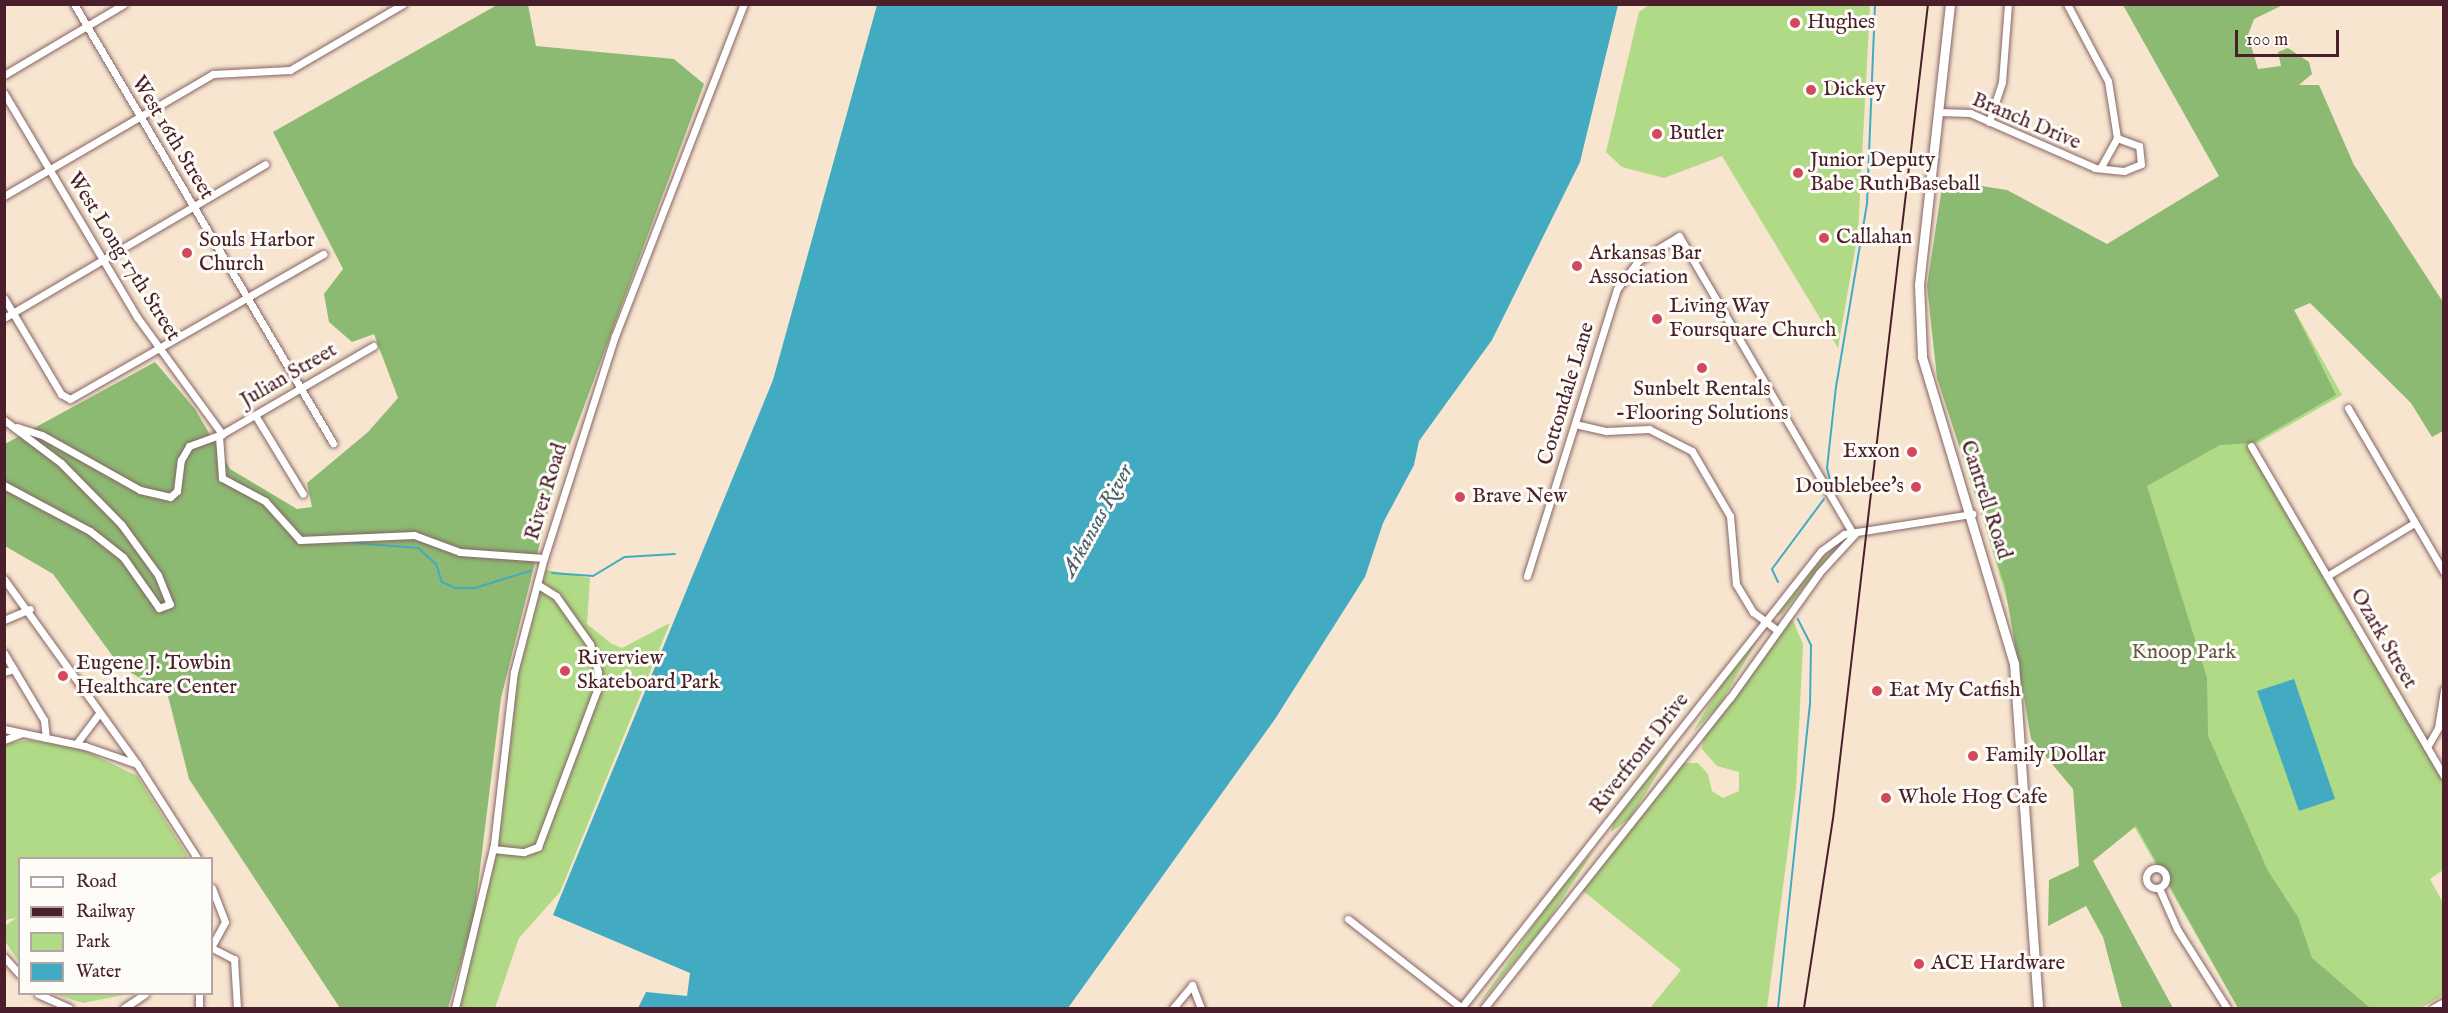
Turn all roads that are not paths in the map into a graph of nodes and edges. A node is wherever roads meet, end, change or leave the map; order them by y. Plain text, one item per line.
1 (74, 4) edge
2 (124, 4) edge
3 (403, 4) edge
4 (744, 4) edge
5 (1950, 4) edge
6 (2008, 4) edge
7 (2067, 4) edge
8 (87, 26) junction
9 (4, 75) edge
10 (4, 93) edge
11 (1938, 112) junction
12 (140, 117) junction
13 (1989, 122) junction
14 (2117, 138) junction
15 (265, 164) dead end
16 (2101, 167) junction
17 (50, 170) junction
18 (4, 196) edge
19 (193, 206) junction
20 (323, 254) dead end
21 (103, 260) junction
22 (246, 297) junction
23 (4, 298) edge
24 (13, 313) junction
25 (4, 318) edge
26 (373, 346) dead end
27 (159, 349) junction
28 (301, 388) junction
29 (2348, 408) dead end
30 (255, 415) junction
31 (4, 420) edge
32 (1575, 424) junction
33 (17, 427) junction
34 (220, 435) junction
35 (333, 443) dead end
36 (2251, 446) dead end
37 (4, 485) edge
38 (303, 495) dead end
39 (1972, 514) junction
40 (2414, 523) junction
41 (1854, 535) junction
42 (544, 558) junction
43 (2444, 572) edge
44 (1527, 576) dead end
45 (2327, 576) junction
46 (4, 579) edge
47 (537, 584) junction
48 (30, 609) junction
49 (4, 620) edge
50 (1766, 621) junction
51 (1777, 630) junction
52 (4, 653) edge
53 (14, 669) junction
54 (4, 672) edge
55 (2444, 689) edge
56 (99, 712) junction
57 (4, 729) edge
58 (22, 733) junction
59 (46, 738) junction
60 (4, 740) edge
61 (76, 744) junction
62 (2427, 747) junction
63 (137, 765) junction
64 (2444, 776) edge
65 (493, 849) junction
66 (196, 857) edge
67 (2159, 888) dead end
68 (213, 891) edge
69 (1348, 919) dead end
70 (213, 945) edge
71 (213, 948) edge
72 (4, 957) edge
73 (18, 973) edge
74 (42, 995) edge
75 (142, 995) edge
76 (2444, 1002) edge
77 (69, 1008) edge
78 (122, 1008) edge
79 (237, 1008) edge
80 (455, 1008) edge
81 (1173, 1008) edge
82 (1201, 1008) edge
83 (1462, 1008) edge
84 (1484, 1008) edge
85 (2038, 1008) edge
86 (2227, 1008) edge
87 (2433, 1008) edge

1 - 8 street, West 16th Street
2 - 8 street
3 - 12 street
4 - 42 street, River Road
5 - 11 main road, Cantrell Road
6 - 13 street
7 - 14 street
8 - 9 street
8 - 12 street, West 16th Street
10 - 17 street, West Long 17th Street
11 - 13 street, Branch Drive
11 - 39 main road, Cantrell Road
12 - 17 street
12 - 19 street, West 16th Street
13 - 16 street, Branch Drive
14 - 16 street, Branch Drive
14 - 16 street, Branch Drive
15 - 19 street
17 - 18 street
17 - 21 street, West Long 17th Street
19 - 21 street
19 - 22 street, West 16th Street
20 - 22 street
21 - 24 street
21 - 27 street, West Long 17th Street
22 - 27 street
22 - 28 street, West 16th Street
23 - 24 street
24 - 25 street
24 - 27 street
26 - 28 street, Julian Street
27 - 34 street, West Long 17th Street
28 - 30 street, Julian Street
28 - 35 street, West 16th Street
29 - 40 street
30 - 34 street, Julian Street
30 - 38 street
31 - 33 street
32 - 41 street, Cottondale Lane
32 - 44 street, Cottondale Lane
32 - 50 street
33 - 34 street, Julian Street
33 - 37 street
34 - 42 street
36 - 45 street, Ozark Street
39 - 41 street, Riverfront Drive
39 - 85 main road, Cantrell Road
40 - 43 street
40 - 45 street
41 - 50 street, Riverfront Drive
41 - 51 street, Riverfront Drive
42 - 47 street, River Road
45 - 62 street, Ozark Street
46 - 48 street
47 - 65 street, River Road
47 - 65 street
48 - 49 street
48 - 56 street
50 - 51 street
50 - 83 street, Riverfront Drive
51 - 84 street, Riverfront Drive
52 - 53 street
53 - 54 street
53 - 59 street
55 - 62 street
56 - 61 street
56 - 63 street
57 - 58 street
58 - 59 street
58 - 60 street
59 - 61 street
61 - 63 street
62 - 64 street, Ozark Street
63 - 66 street
65 - 80 street, River Road
67 - 86 street
68 - 70 street
69 - 83 street
71 - 79 street
72 - 73 street
74 - 77 street
75 - 78 street
76 - 87 street
81 - 82 street

